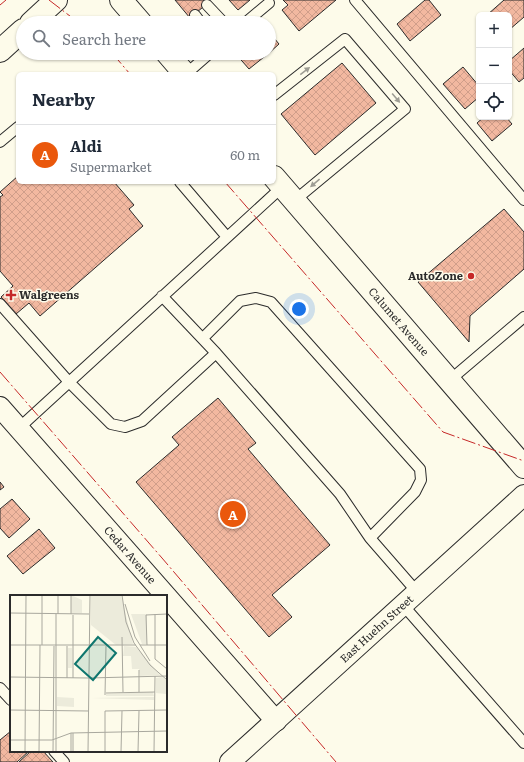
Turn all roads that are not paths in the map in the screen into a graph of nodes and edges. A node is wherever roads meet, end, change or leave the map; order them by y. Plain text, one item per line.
1 (56, 0) edge
2 (121, 0) edge
3 (355, 0) edge
4 (270, 3) dead end
5 (207, 5) dead end
6 (39, 16) edge
7 (135, 16) edge
8 (217, 16) edge
9 (254, 16) edge
10 (16, 36) edge
11 (0, 51) edge
12 (173, 60) edge
13 (202, 60) edge
14 (183, 72) edge
15 (187, 72) edge
16 (276, 93) edge
17 (16, 129) edge
18 (0, 142) edge
19 (182, 184) edge
20 (283, 188) edge
21 (524, 200) edge
22 (227, 237) junction
23 (162, 296) junction
24 (0, 304) edge
25 (524, 317) edge
26 (203, 338) junction
27 (216, 353) junction
28 (450, 380) junction
29 (69, 382) junction
30 (0, 407) edge
31 (19, 428) junction
32 (524, 467) edge
33 (524, 496) edge
34 (370, 538) junction
35 (417, 592) junction
36 (165, 595) edge
37 (167, 597) edge
38 (403, 605) junction
39 (0, 688) edge
40 (10, 699) edge
41 (276, 721) junction
42 (524, 743) edge
43 (55, 752) edge
44 (64, 762) edge
45 (230, 762) edge

1 - 6 main road
2 - 7 main road
3 - 21 lane
4 - 9 lane
5 - 8 lane
10 - 11 main road
12 - 14 main road
13 - 15 lane
16 -> 20 lane
17 - 18 lane
19 - 22 lane
20 - 22 lane
20 - 28 main road, Calumet Avenue
22 - 23 lane
23 - 26 lane
23 - 29 lane
24 - 29 lane
25 - 28 lane
26 - 27 lane
26 - 34 lane
27 - 29 lane
27 - 34 lane
28 - 32 main road, Calumet Avenue
29 - 31 lane
30 - 31 street, Cedar Avenue
31 - 36 street, Cedar Avenue
33 - 35 street, East Huehn Street
34 - 35 lane
35 - 38 street, East Huehn Street
37 - 41 street, Cedar Avenue
38 - 41 street, East Huehn Street
38 - 42 lane
39 - 40 lane
41 - 45 street, East Huehn Street
43 - 44 lane

